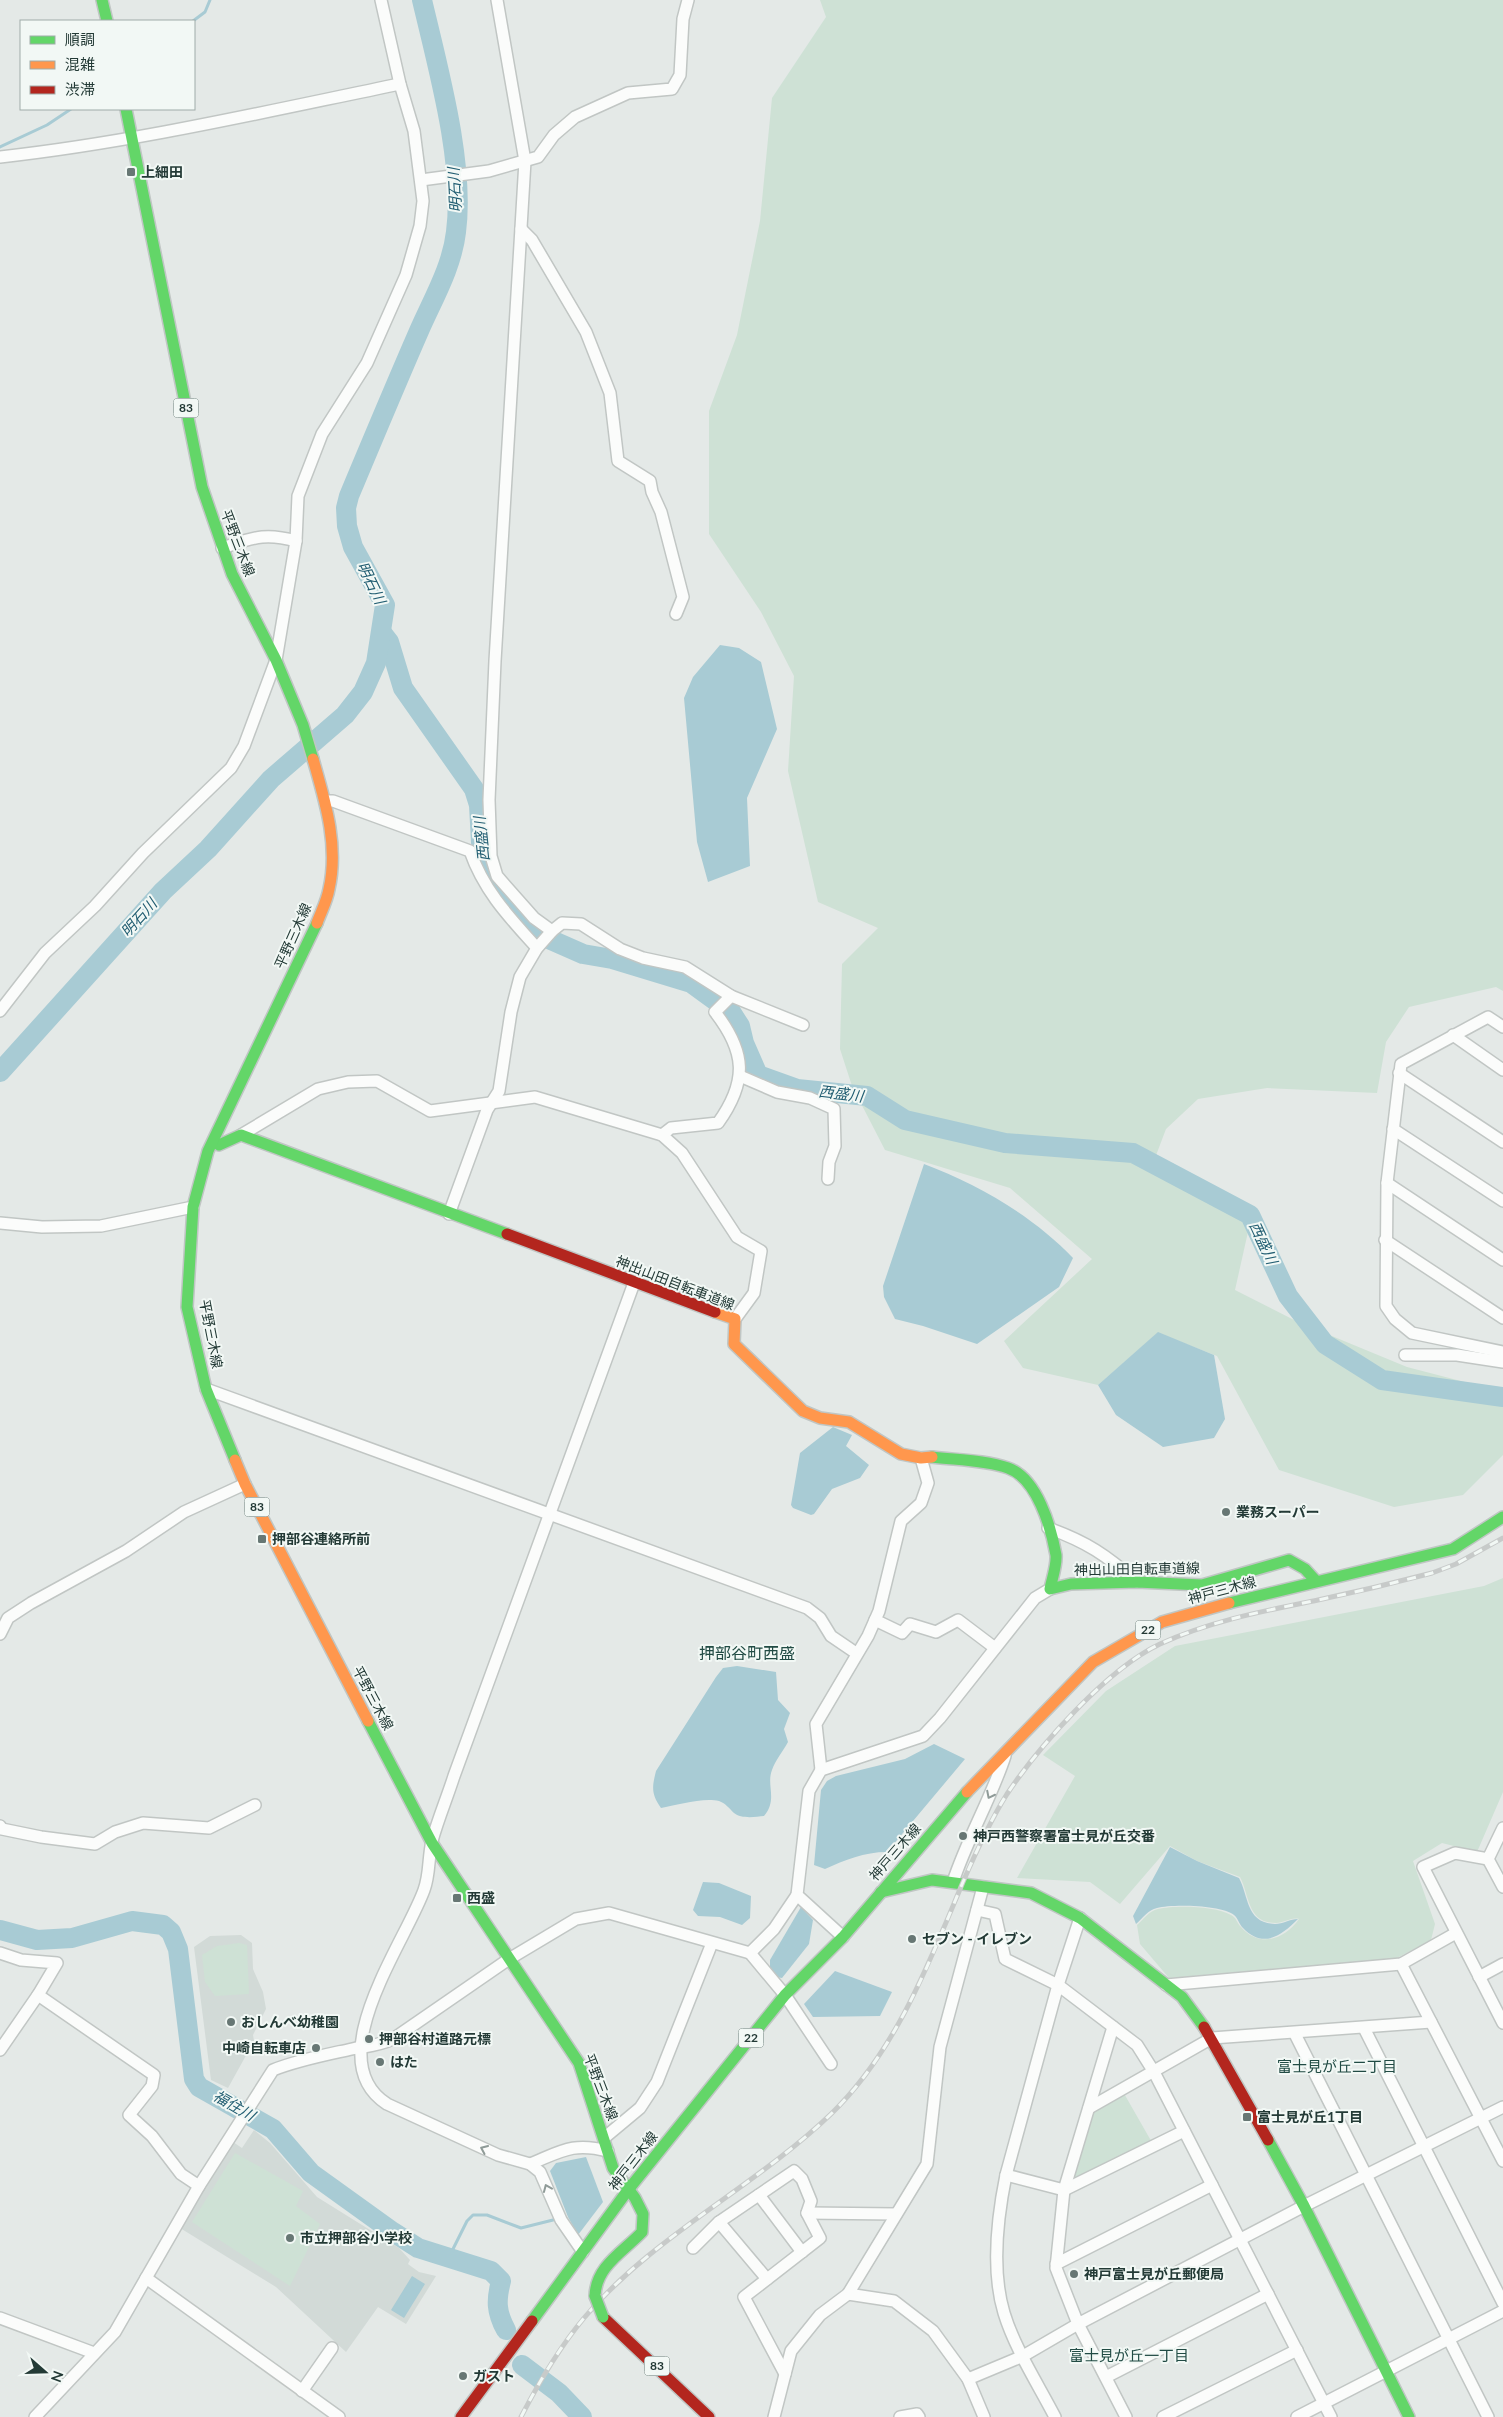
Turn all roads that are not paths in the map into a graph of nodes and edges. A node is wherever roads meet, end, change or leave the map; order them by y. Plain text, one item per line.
1 (102, 0) edge
2 (380, 0) edge
3 (497, 0) edge
4 (688, 0) edge
5 (107, 20) edge
6 (400, 84) junction
7 (126, 110) edge
8 (132, 138) junction
9 (0, 157) edge
10 (525, 161) junction
11 (421, 180) junction
12 (521, 229) junction
13 (296, 541) junction
14 (222, 548) junction
15 (676, 614) dead end
16 (276, 660) junction
17 (325, 801) junction
18 (552, 931) junction
19 (538, 948) junction
20 (731, 996) junction
21 (0, 1012) edge
22 (803, 1025) dead end
23 (1503, 1026) edge
24 (1453, 1035) junction
25 (1503, 1070) edge
26 (1399, 1073) junction
27 (740, 1076) junction
28 (493, 1102) junction
29 (1392, 1128) junction
30 (241, 1135) junction
31 (662, 1135) junction
32 (1503, 1142) edge
33 (220, 1145) joint
34 (208, 1151) junction
35 (828, 1179) dead end
36 (1387, 1183) junction
37 (1503, 1201) edge
38 (193, 1207) junction
39 (449, 1214) junction
40 (0, 1223) edge
41 (1386, 1240) junction
42 (1503, 1260) edge
43 (634, 1283) junction
44 (1503, 1318) edge
45 (735, 1319) junction
46 (1503, 1352) edge
47 (1405, 1355) dead end
48 (1503, 1362) edge
49 (206, 1389) junction
50 (921, 1458) junction
51 (245, 1484) junction
52 (549, 1514) junction
53 (1503, 1517) edge
54 (1048, 1528) junction
55 (1314, 1578) junction
56 (1137, 1582) junction
57 (1050, 1589) junction
58 (875, 1620) junction
59 (0, 1634) edge
60 (995, 1648) junction
61 (856, 1653) junction
62 (1007, 1750) junction
63 (821, 1770) junction
64 (255, 1805) dead end
65 (0, 1826) edge
66 (1503, 1828) edge
67 (432, 1843) junction
68 (1488, 1859) junction
69 (953, 1882) junction
70 (983, 1887) junction
71 (1503, 1887) edge
72 (881, 1892) junction
73 (797, 1895) junction
74 (976, 1910) junction
75 (1080, 1918) junction
76 (1456, 1933) junction
77 (843, 1937) junction
78 (712, 1943) junction
79 (750, 1953) junction
80 (0, 1954) edge
81 (509, 1959) junction
82 (1400, 1964) junction
83 (1503, 1964) edge
84 (1479, 1977) junction
85 (1058, 1985) junction
86 (1166, 1985) junction
87 (38, 1995) junction
88 (786, 1995) junction
89 (1431, 2022) junction
90 (1503, 2023) edge
91 (1113, 2027) junction
92 (1364, 2028) junction
93 (1294, 2034) junction
94 (1212, 2038) junction
95 (360, 2048) junction
96 (0, 2050) edge
97 (831, 2064) dead end
98 (1154, 2072) junction
99 (1503, 2107) edge
100 (1089, 2108) junction
101 (1482, 2118) junction
102 (1184, 2131) junction
103 (604, 2138) junction
104 (1424, 2146) junction
105 (608, 2150) junction
106 (1503, 2161) edge
107 (530, 2164) junction
108 (1006, 2175) junction
109 (1365, 2176) junction
110 (1212, 2184) junction
111 (199, 2186) junction
112 (628, 2190) junction
113 (1064, 2190) junction
114 (759, 2195) junction
115 (1304, 2206) junction
116 (807, 2213) junction
117 (896, 2214) junction
118 (719, 2222) junction
119 (1240, 2239) junction
120 (693, 2248) dead end
121 (583, 2252) junction
122 (802, 2252) junction
123 (1056, 2264) junction
124 (146, 2278) junction
125 (767, 2280) junction
126 (848, 2294) junction
127 (1268, 2294) junction
128 (1503, 2304) edge
129 (1503, 2311) edge
130 (0, 2318) edge
131 (1078, 2324) junction
132 (1448, 2340) junction
133 (332, 2348) dead end
134 (1297, 2350) junction
135 (94, 2353) junction
136 (1023, 2356) junction
137 (1386, 2372) junction
138 (785, 2374) junction
139 (1106, 2377) junction
140 (968, 2379) junction
141 (302, 2391) junction
142 (1324, 2403) junction
143 (35, 2417) edge
144 (339, 2417) edge
145 (461, 2417) edge
146 (709, 2417) edge
147 (774, 2417) edge
148 (900, 2417) edge
149 (919, 2417) edge
150 (984, 2417) edge
151 (1055, 2417) edge
152 (1126, 2417) edge
153 (1164, 2417) edge
154 (1297, 2417) edge
155 (1331, 2417) edge
156 (1409, 2417) edge
157 (1488, 2417) edge

1 - 5 main road
2 - 6 street
3 - 10 street
4 - 10 street
6 - 8 street
6 - 11 street
7 - 8 main road, 平野三木線 / 83
8 - 9 street
8 - 14 main road, 平野三木線 / 83
10 - 11 street
10 - 12 street
11 - 13 street
12 - 15 street
12 - 18 street
13 - 14 street
13 - 16 street
14 - 16 main road, 平野三木線 / 83
16 - 17 main road, 平野三木線 / 83
16 - 21 street
17 - 19 street
17 - 34 main road, 平野三木線 / 83
18 - 19 street
18 - 20 street
19 - 28 street
20 - 22 street
20 - 27 street
23 - 24 street
24 - 25 street
24 - 26 street
26 - 29 street
26 - 32 street
27 - 31 street
27 - 35 street
28 - 30 street
28 - 31 street
28 - 39 street
29 - 36 street
29 - 37 street
30 - 33 main road
30 - 39 main road, 神出山田自転車道線
31 - 45 street
33 - 34 street
34 - 38 main road, 平野三木線 / 83
36 - 41 street
36 - 42 street
38 - 40 street
38 - 49 main road, 平野三木線 / 83
39 - 43 main road, 神出山田自転車道線
41 - 44 street
41 - 46 street
43 - 45 main road, 神出山田自転車道線
43 - 52 street
45 - 50 main road, 神出山田自転車道線
47 - 48 street
49 - 51 main road, 平野三木線 / 83
49 - 52 street
50 - 54 main road, 神出山田自転車道線
50 - 58 street
51 - 59 street
51 - 67 main road, 平野三木線 / 83
52 - 61 street
52 - 67 street
53 - 55 main road, 神戸三木線 / 22
54 - 56 street
54 - 57 main road, 神出山田自転車道線
55 - 56 main road, 神出山田自転車道線
55 - 62 main road, 神戸三木線 / 22
56 - 57 main road, 神出山田自転車道線
57 - 60 street
58 - 60 street
58 - 61 street
60 - 63 street
61 - 63 street
62 -> 69 street
62 - 72 main road, 神戸三木線 / 22
63 - 73 street
64 - 65 street
66 - 68 street
67 - 81 main road, 平野三木線 / 83
67 - 95 street
68 - 71 street
68 - 76 street
69 - 70 main road
69 - 72 main road
70 - 74 street
70 - 75 main road
72 - 77 main road, 神戸三木線 / 22
73 - 77 street
73 - 79 street
74 - 85 street
74 - 117 street
75 - 85 street
75 - 86 main road
76 - 82 street
76 - 84 street
77 - 88 main road, 神戸三木線 / 22
78 - 79 street
78 - 81 street
78 - 103 street
79 - 88 street
80 - 87 street
81 - 95 street
81 - 103 main road, 平野三木線 / 83
82 - 86 street
82 - 89 street
83 - 84 street
84 - 90 street
85 - 91 street
85 - 108 street
86 - 94 main road
87 - 96 street
87 - 111 street
88 - 97 street
88 - 112 main road, 神戸三木線 / 22
89 - 92 street
89 - 101 street
91 - 98 street
91 - 100 street
92 - 93 street
92 - 104 street
93 - 94 street
93 - 109 street
94 - 98 street
94 - 115 main road
107 -> 95 street
95 - 111 street
98 - 100 street
98 - 102 street
99 - 101 street
100 - 113 street
101 - 104 street
101 - 106 street
102 - 110 street
102 - 113 street
103 - 105 main road, 平野三木線 / 83
104 - 109 street
104 - 128 street
105 - 107 street
105 - 112 main road, 平野三木線 / 83
121 -> 107 street
108 - 113 street
108 - 136 street
109 - 115 street
109 - 132 street
110 - 119 street
110 - 123 street
111 - 124 street
112 - 121 main road, 神戸三木線 / 22
112 - 146 main road, 平野三木線 / 83, bridge
113 - 123 street
114 - 116 street
114 - 118 street
114 - 122 street
115 - 119 street
115 - 137 main road
116 - 117 street
116 - 122 street
117 - 126 street
118 - 120 street
118 - 125 street
119 - 127 street
119 - 131 street
121 - 145 main road, 神戸三木線 / 22
122 - 125 street
123 - 131 street
124 - 135 street
124 - 141 street
125 - 138 street
126 - 138 street
126 - 140 street
127 - 134 street
127 - 139 street
129 - 132 street
130 - 135 street
131 - 136 street
131 - 139 street
132 - 137 street
132 - 157 street
133 - 141 street
134 - 142 street
134 - 153 street
135 - 143 street
136 - 140 street
136 - 151 street
137 - 142 street
137 - 156 main road
138 - 147 street
139 - 152 street
140 - 150 street
141 - 144 street
142 - 154 street
142 - 155 street
148 - 149 street

